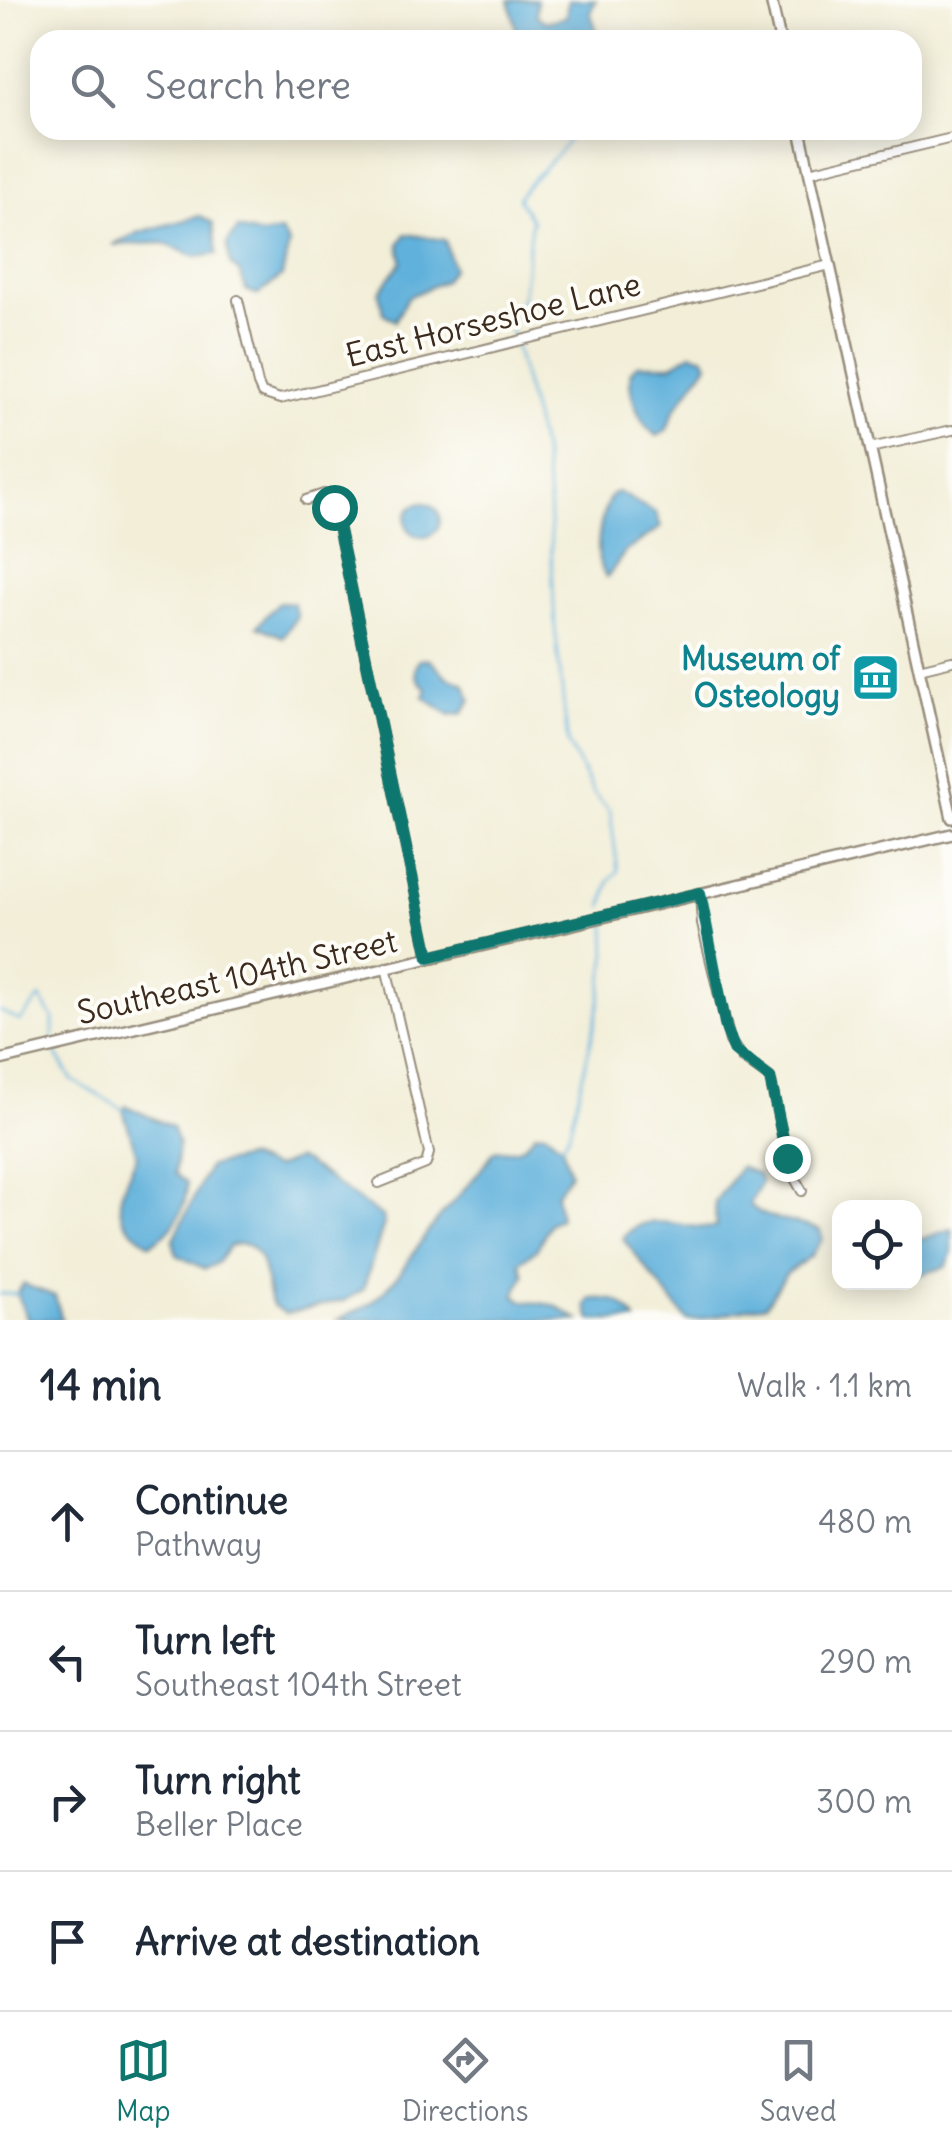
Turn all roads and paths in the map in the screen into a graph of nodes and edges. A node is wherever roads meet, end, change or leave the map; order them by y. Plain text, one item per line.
1 (771, 0) edge
2 (778, 30) edge
3 (952, 138) edge
4 (802, 140) edge
5 (809, 172) junction
6 (830, 265) junction
7 (238, 300) dead end
8 (952, 430) edge
9 (870, 448) junction
10 (306, 500) dead end
11 (952, 661) edge
12 (919, 668) junction
13 (952, 818) edge
14 (952, 834) edge
15 (700, 893) junction
16 (429, 957) junction
17 (386, 968) junction
18 (0, 1060) edge
19 (379, 1183) dead end
20 (802, 1191) dead end

1 - 2 street
3 - 5 street
4 - 5 street
5 - 6 street
6 - 7 street, East Horseshoe Lane
6 - 9 street
8 - 9 street
9 - 12 street
10 - 16 street
11 - 12 street
12 - 13 street
14 - 15 street, Southeast 104th Street
15 - 16 street, Southeast 104th Street
15 - 20 street
16 - 17 street, Southeast 104th Street
17 - 18 street, Southeast 104th Street
17 - 19 street

